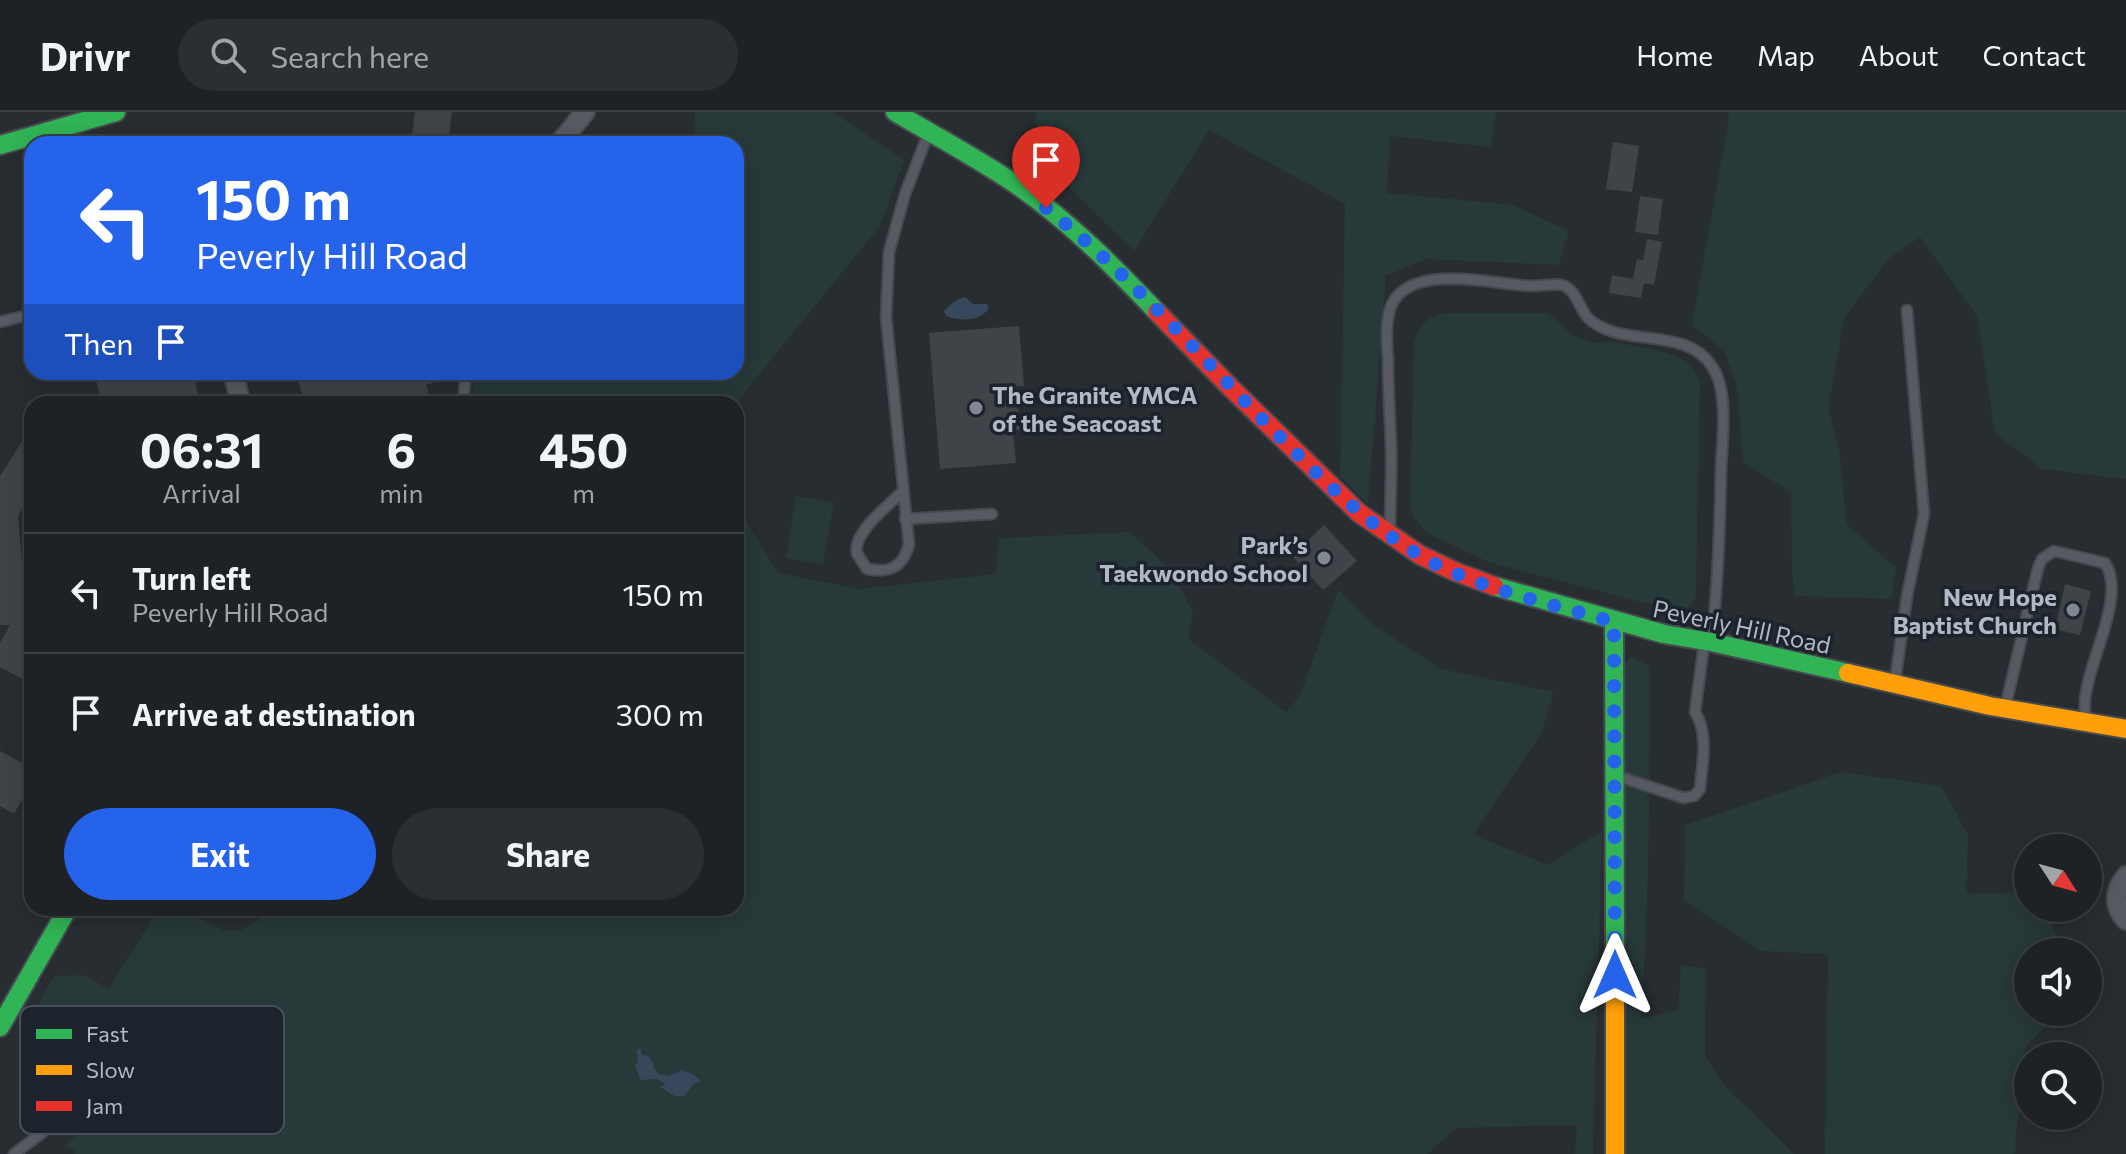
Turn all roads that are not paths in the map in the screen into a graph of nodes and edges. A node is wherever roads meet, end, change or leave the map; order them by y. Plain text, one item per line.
1 (116, 112) edge
2 (585, 112) edge
3 (895, 112) edge
4 (61, 119) edge
5 (929, 132) junction
6 (566, 136) edge
7 (0, 145) edge
8 (1907, 310) dead end
9 (24, 316) edge
10 (0, 322) edge
11 (902, 492) junction
12 (992, 514) dead end
13 (905, 519) junction
14 (1390, 535) junction
15 (1614, 622) junction
16 (1708, 642) junction
17 (1894, 685) junction
18 (2005, 708) junction
19 (2085, 722) junction
20 (2126, 729) edge
21 (1614, 774) junction
22 (2126, 876) edge
23 (63, 916) edge
24 (2126, 920) edge
25 (0, 1027) edge
26 (40, 1134) edge
27 (14, 1154) edge
28 (1615, 1154) edge

1 - 4 street
2 - 6 street
3 - 5 street, Peverly Hill Road
4 - 7 street
5 - 11 lane
5 - 14 street, Peverly Hill Road
8 - 17 lane
9 - 10 lane
11 - 13 lane
11 - 13 lane
12 - 13 lane
14 - 15 street, Peverly Hill Road
14 - 16 lane
15 - 16 street, Peverly Hill Road
15 - 21 street
16 - 17 street, Peverly Hill Road
16 - 21 lane
17 - 18 street, Peverly Hill Road
18 - 19 street, Peverly Hill Road
18 - 19 lane
19 - 20 street, Peverly Hill Road
21 - 28 street
22 - 24 street
23 - 25 street
26 - 27 lane

